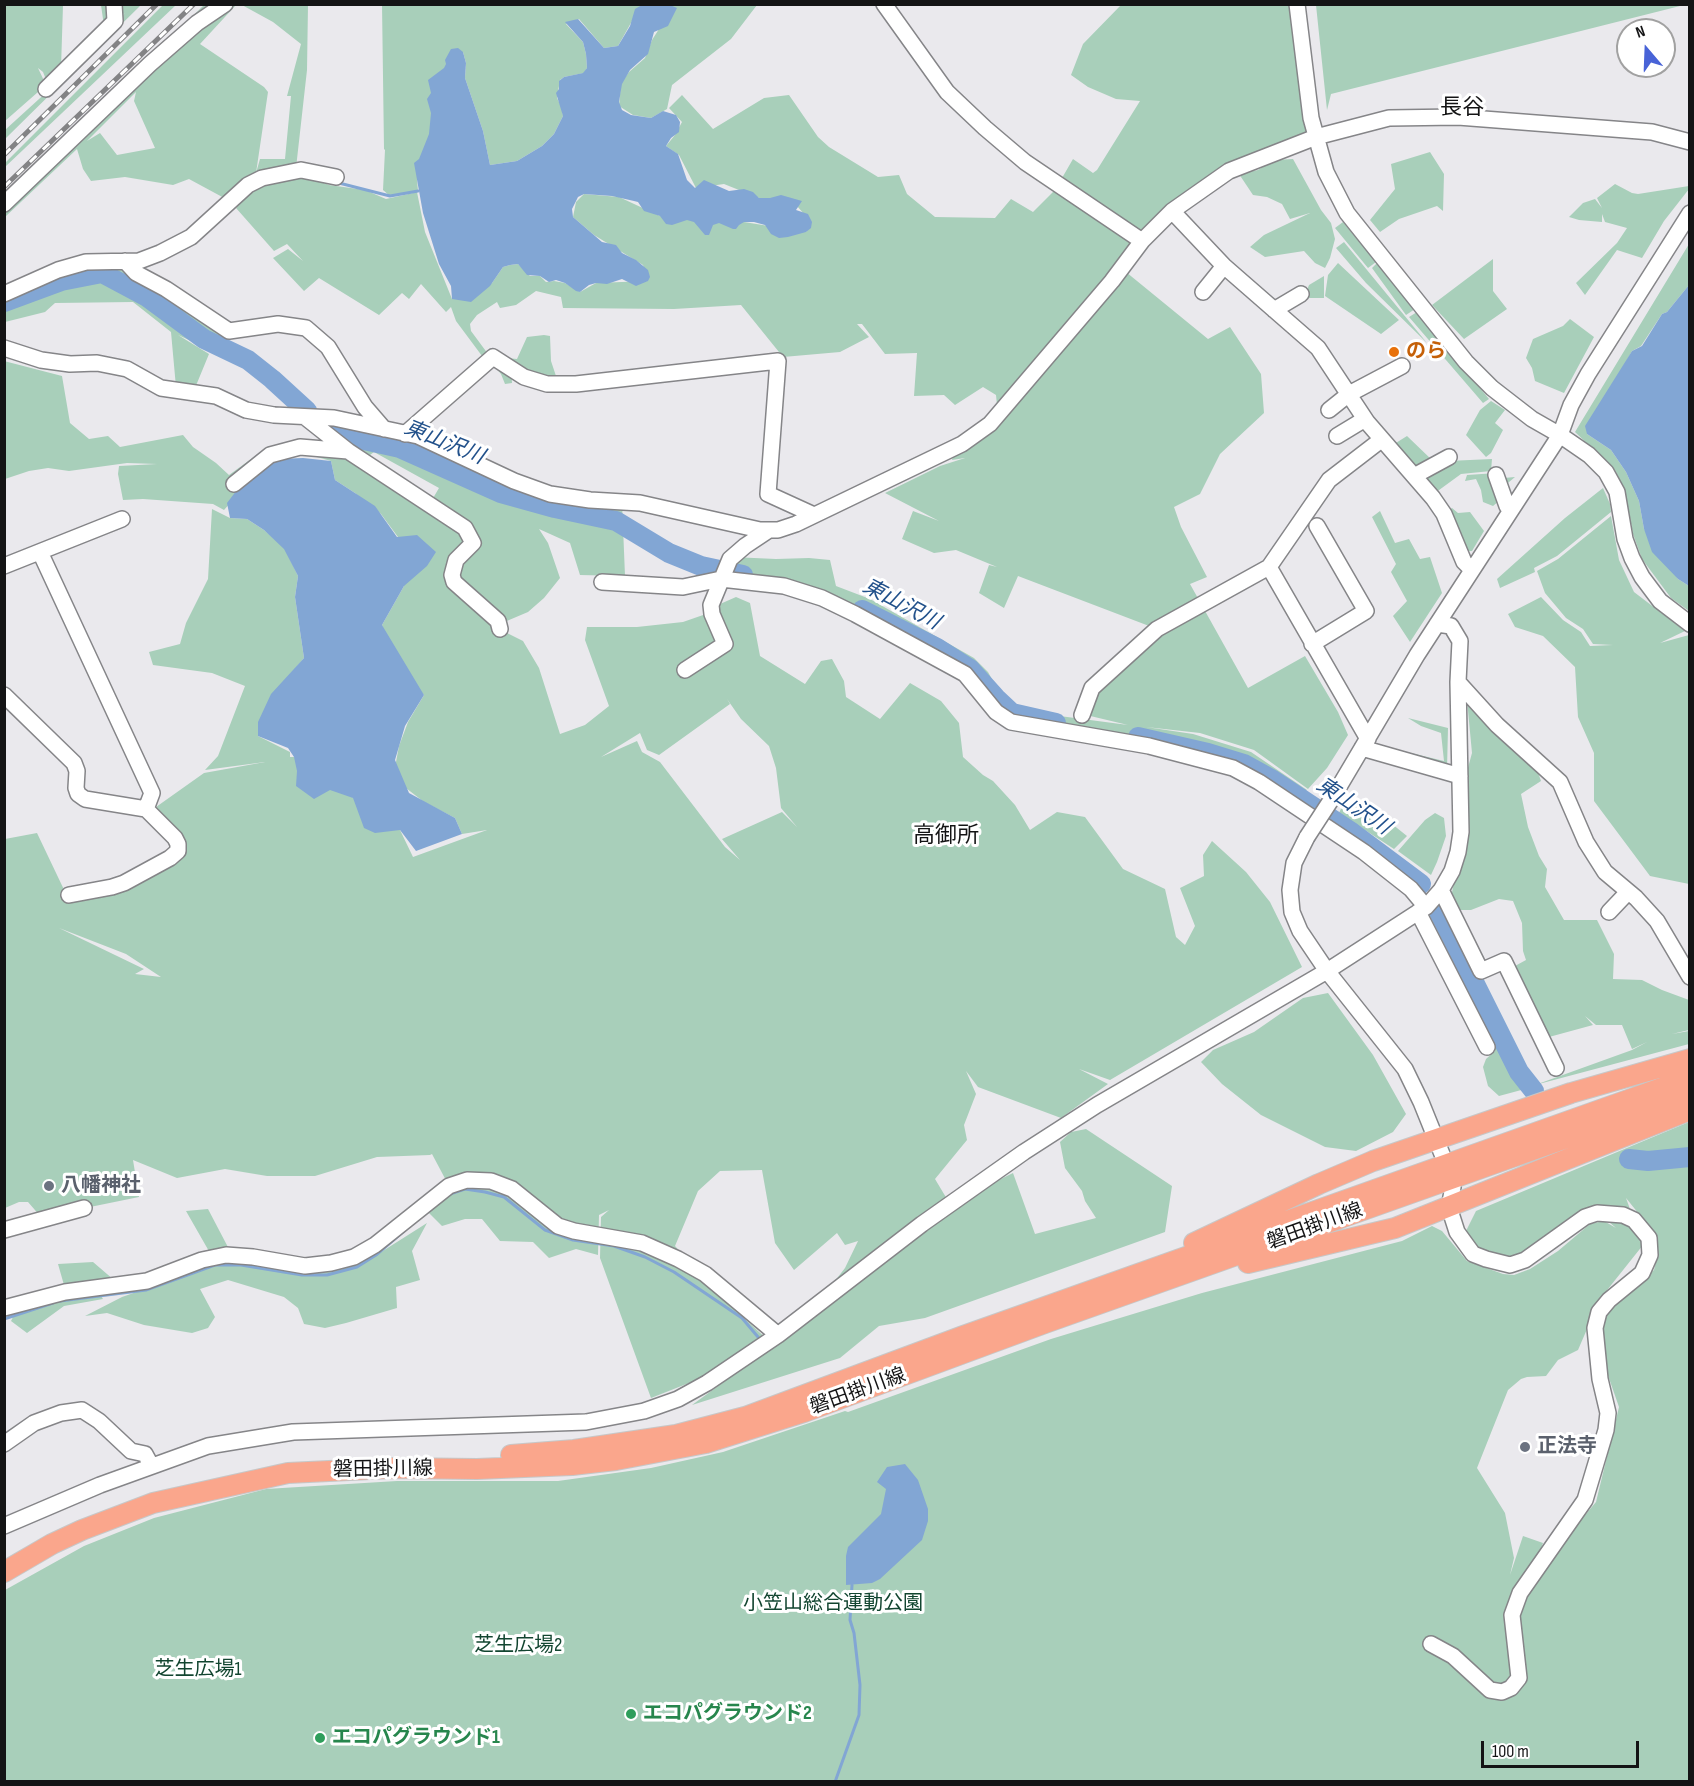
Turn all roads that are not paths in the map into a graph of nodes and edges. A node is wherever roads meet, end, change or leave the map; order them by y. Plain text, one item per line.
1 (114, 4) edge
2 (225, 4) edge
3 (884, 4) edge
4 (1297, 4) edge
5 (46, 89) dead end
6 (1316, 137) junction
7 (1689, 142) edge
8 (336, 177) dead end
9 (4, 204) edge
10 (1172, 211) junction
11 (1689, 213) edge
12 (1142, 241) junction
13 (125, 261) junction
14 (1224, 266) junction
15 (1203, 292) dead end
16 (4, 294) edge
17 (1301, 294) dead end
18 (1274, 310) junction
19 (4, 348) edge
20 (1402, 366) dead end
21 (1349, 394) junction
22 (1329, 410) dead end
23 (305, 417) junction
24 (1365, 419) junction
25 (384, 429) junction
26 (405, 434) junction
27 (1560, 435) junction
28 (1336, 436) dead end
29 (1381, 440) junction
30 (348, 451) junction
31 (1449, 457) dead end
32 (1496, 475) dead end
33 (1414, 476) junction
34 (234, 484) dead end
35 (1511, 509) junction
36 (814, 515) junction
37 (122, 519) dead end
38 (1317, 526) dead end
39 (769, 530) junction
40 (40, 552) junction
41 (4, 566) edge
42 (1269, 567) junction
43 (1472, 570) junction
44 (724, 572) junction
45 (602, 582) dead end
46 (1437, 624) junction
47 (1689, 624) edge
48 (500, 629) dead end
49 (1312, 644) junction
50 (685, 670) dead end
51 (1458, 682) junction
52 (4, 695) edge
53 (1082, 716) dead end
54 (1365, 744) junction
55 (1460, 776) junction
56 (146, 809) junction
57 (1441, 890) junction
58 (1628, 892) junction
59 (69, 895) dead end
60 (1422, 910) junction
61 (1609, 912) dead end
62 (1328, 971) junction
63 (1689, 976) edge
64 (1487, 1047) dead end
65 (1689, 1059) edge
66 (1556, 1068) dead end
67 (1689, 1078) edge
68 (1689, 1094) edge
69 (1689, 1110) edge
70 (1439, 1146) junction
71 (1452, 1187) dead end
72 (84, 1208) dead end
73 (1449, 1208) junction
74 (4, 1230) edge
75 (4, 1308) edge
76 (1040, 1317) junction
77 (778, 1335) junction
78 (7, 1438) edge
79 (151, 1465) junction
80 (4, 1526) edge
81 (4, 1558) edge
82 (4, 1572) edge
83 (1431, 1644) dead end

1 - 5 street
2 - 9 street
3 - 12 street
4 - 6 street
6 - 7 street
6 - 10 street
6 - 27 street
8 - 13 street
10 - 12 street
10 - 14 street
11 - 27 street
12 - 36 street
13 - 16 street
13 - 25 street
14 - 15 street
14 - 18 street
17 - 18 street
18 - 21 street
19 - 23 street
20 - 21 street
21 - 22 street
21 - 24 street
23 - 25 street
23 - 30 street
24 - 28 street
24 - 29 street
25 - 26 street
26 - 36 street
26 - 39 street
27 - 35 street
27 - 47 street
29 - 33 street
29 - 42 street
30 - 34 street
30 - 48 street
31 - 33 street
32 - 35 street
33 - 43 street
35 - 43 street
36 - 39 street
37 - 40 street
38 - 49 street
39 - 44 street
40 - 41 street
40 - 56 street
42 - 49 street
42 - 53 street
43 - 46 street
44 - 45 street
44 - 50 street
44 - 60 street
46 - 51 street
46 - 54 street
49 - 54 street
51 - 55 street
51 - 58 street
52 - 56 street
54 - 55 street
54 - 62 street, bridge
55 - 57 street
56 - 59 street
57 - 60 street
57 - 66 street
58 - 61 street
58 - 63 street
60 - 62 street
60 - 64 street
62 - 70 street
62 - 77 street
65 - 70 main road
67 - 76 main road, 磐田掛川線
68 - 76 main road, 磐田掛川線
69 - 73 main road
70 - 76 main road
71 - 73 street
72 - 74 street
73 - 76 main road
73 - 83 street
75 - 77 street
76 - 81 main road, 磐田掛川線
76 - 82 main road, 磐田掛川線
77 - 79 street
78 - 79 street
79 - 80 street

